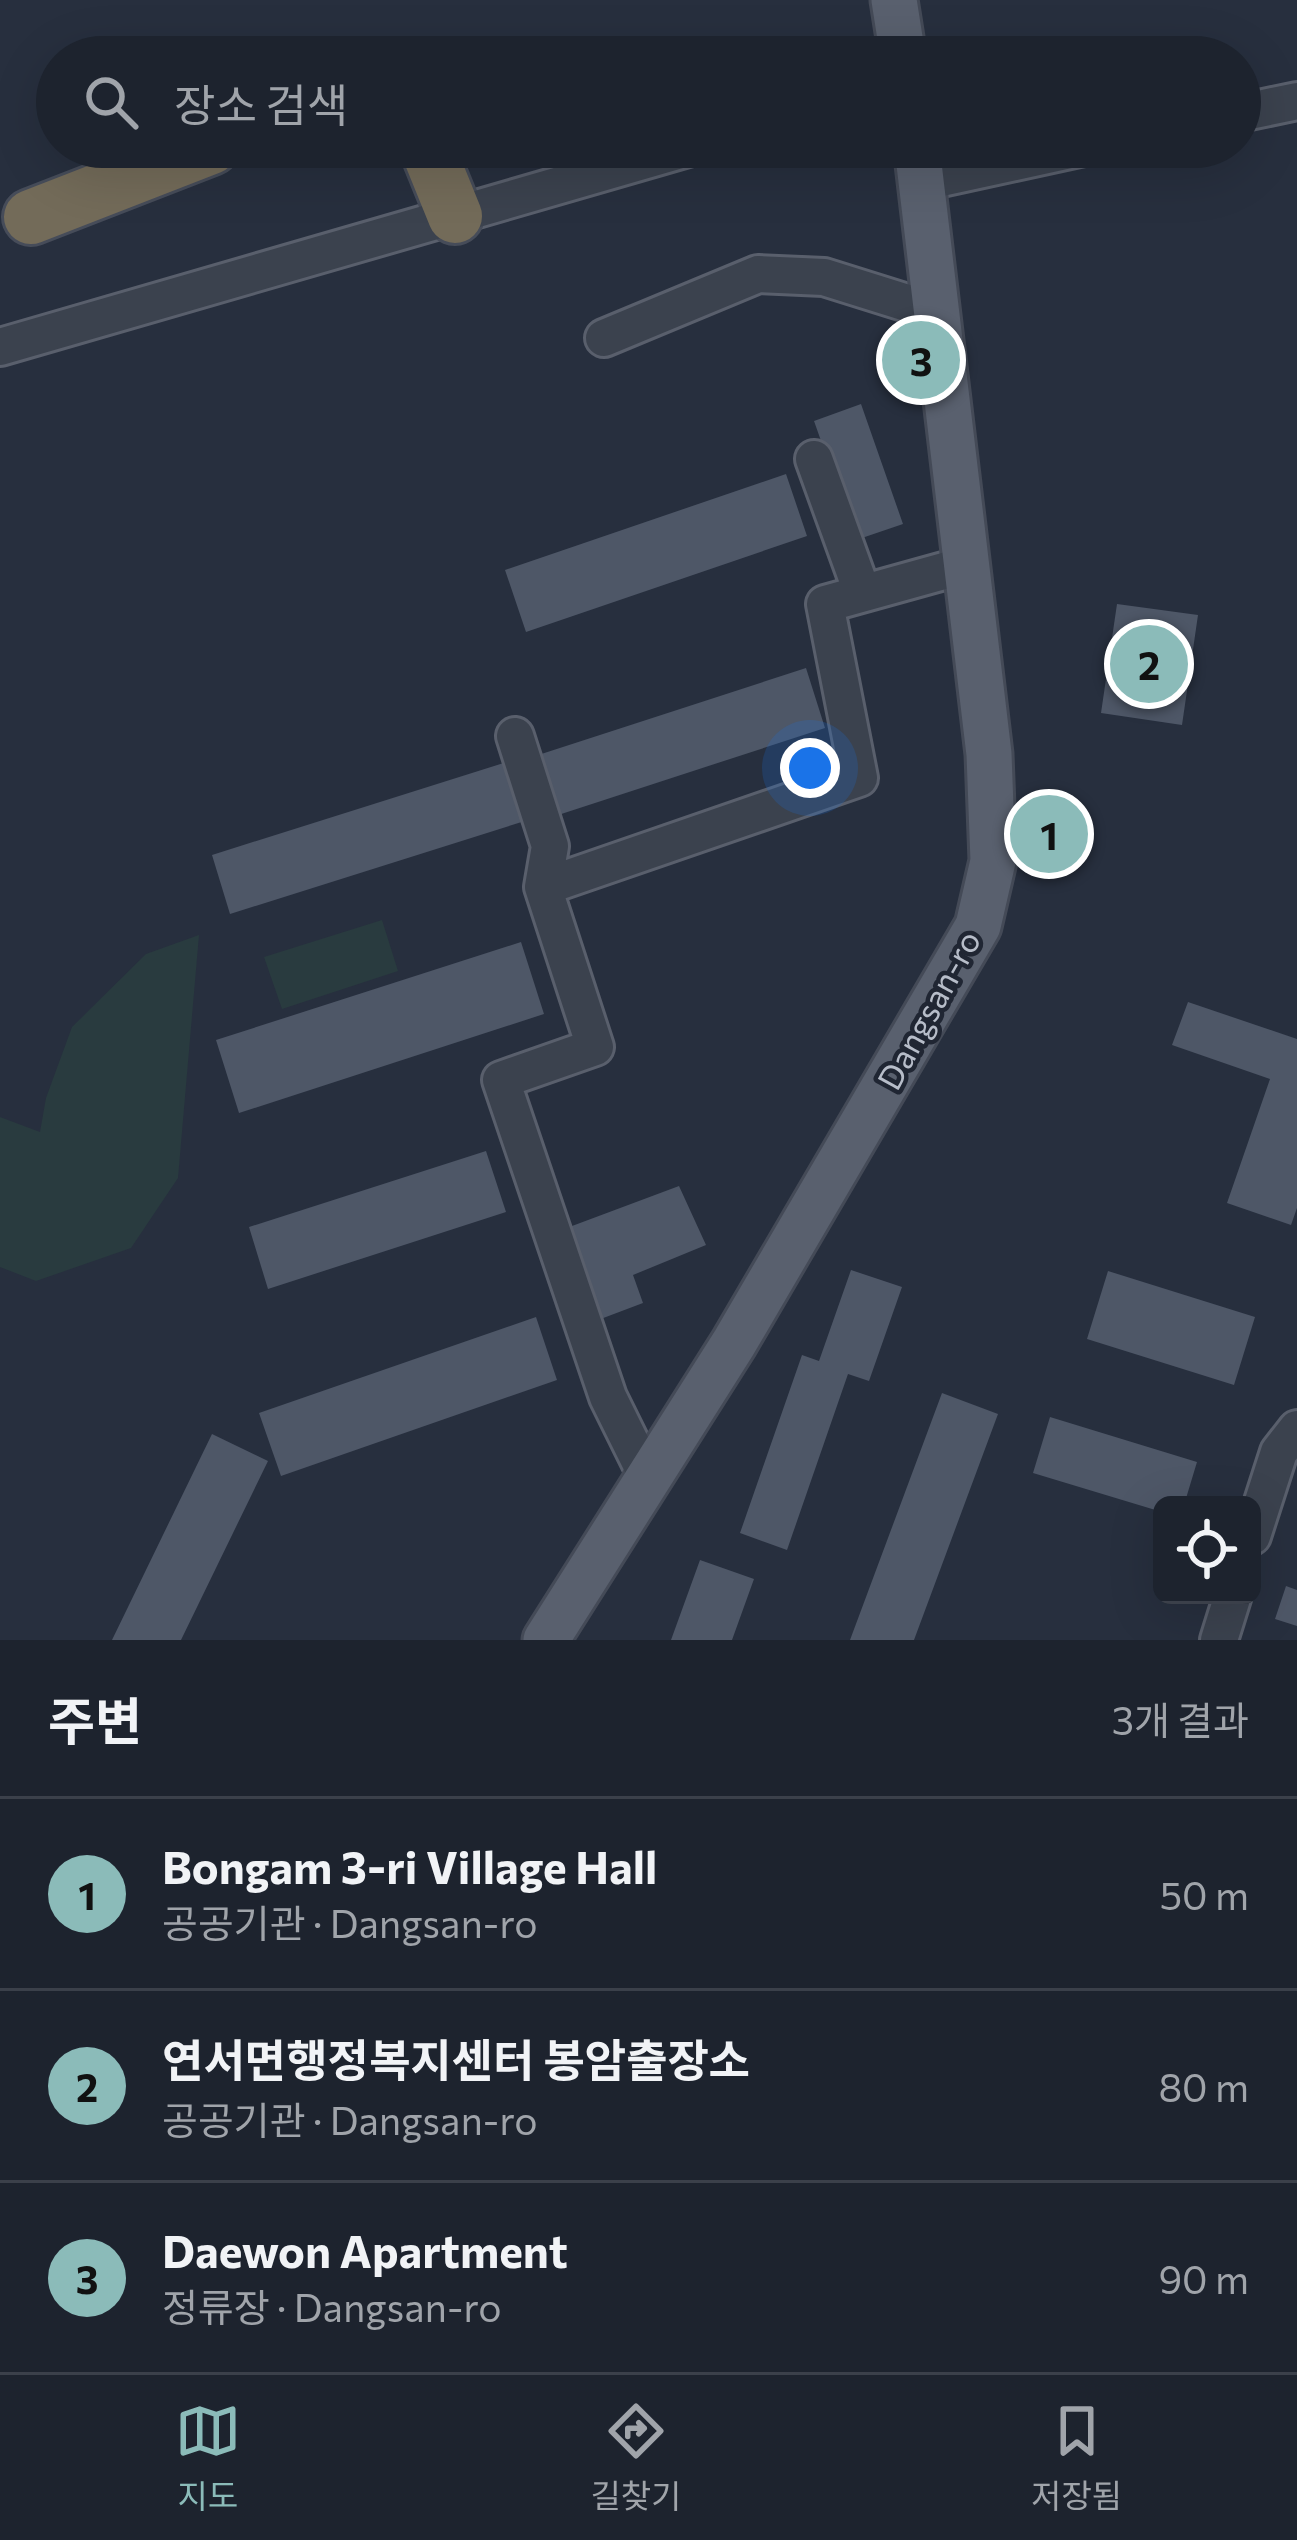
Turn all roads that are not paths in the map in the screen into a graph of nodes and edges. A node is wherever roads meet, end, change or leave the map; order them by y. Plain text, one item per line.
1 (894, 0) edge
2 (900, 36) edge
3 (1297, 101) edge
4 (1261, 109) edge
5 (152, 168) edge
6 (435, 168) edge
7 (618, 168) edge
8 (921, 168) edge
9 (454, 215) junction
10 (10, 219) edge
11 (939, 313) junction
12 (604, 338) dead end
13 (0, 347) edge
14 (814, 459) dead end
15 (969, 563) junction
16 (862, 592) junction
17 (514, 736) dead end
18 (543, 886) junction
19 (1297, 1429) edge
20 (650, 1480) junction
21 (1261, 1508) edge
22 (1230, 1604) edge
23 (546, 1640) edge
24 (1219, 1640) edge

1 - 2 main road
3 - 4 street
5 - 10 highway
6 - 9 highway
7 - 9 street
8 - 11 main road, Dangsan-ro
9 - 13 street
11 - 12 street
11 - 15 main road, Dangsan-ro
14 - 16 street
15 - 16 street
15 - 20 main road, Dangsan-ro
16 - 18 street
17 - 18 street
18 - 20 street
19 - 21 street
20 - 23 main road, Dangsan-ro
22 - 24 street

